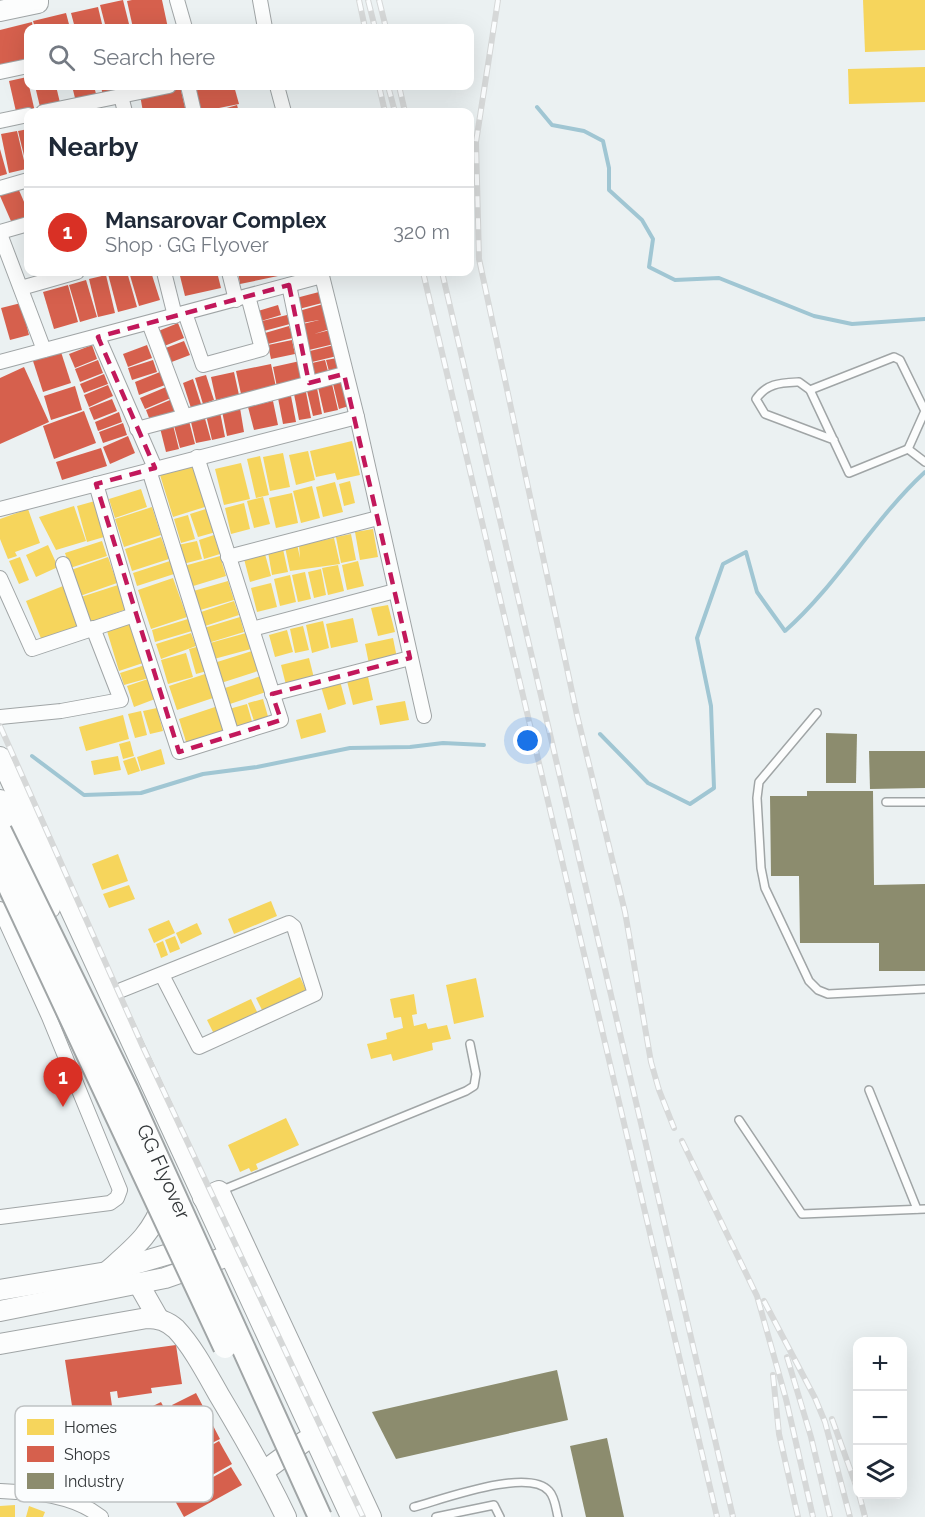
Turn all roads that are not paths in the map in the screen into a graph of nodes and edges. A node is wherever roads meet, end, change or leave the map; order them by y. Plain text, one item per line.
1 (177, 0) edge
2 (260, 0) edge
3 (183, 24) edge
4 (265, 24) edge
5 (24, 67) edge
6 (0, 72) edge
7 (150, 90) edge
8 (189, 90) edge
9 (278, 90) edge
10 (122, 96) junction
11 (63, 108) edge
12 (124, 108) edge
13 (193, 108) edge
14 (283, 108) edge
15 (24, 117) edge
16 (0, 122) edge
17 (24, 181) edge
18 (0, 188) edge
19 (24, 225) edge
20 (0, 233) edge
21 (62, 276) edge
22 (165, 276) edge
23 (231, 276) edge
24 (315, 276) edge
25 (321, 276) edge
26 (289, 285) junction
27 (21, 288) junction
28 (242, 298) junction
29 (180, 315) junction
30 (149, 323) junction
31 (98, 337) junction
32 (44, 350) junction
33 (0, 362) edge
34 (344, 374) junction
35 (309, 382) junction
36 (810, 390) junction
37 (184, 416) junction
38 (357, 417) junction
39 (137, 429) junction
40 (834, 440) junction
41 (908, 449) junction
42 (197, 457) junction
43 (925, 462) edge
44 (152, 469) junction
45 (96, 484) junction
46 (0, 509) edge
47 (378, 518) junction
48 (228, 556) junction
49 (63, 564) dead end
50 (0, 578) edge
51 (395, 591) junction
52 (134, 615) junction
53 (89, 629) junction
54 (252, 629) junction
55 (411, 658) junction
56 (272, 694) junction
57 (817, 713) dead end
58 (424, 716) dead end
59 (0, 717) edge
60 (232, 735) junction
61 (0, 757) edge
62 (0, 800) edge
63 (886, 802) dead end
64 (925, 802) edge
65 (0, 831) edge
66 (0, 866) edge
67 (0, 909) edge
68 (162, 975) junction
69 (925, 989) edge
70 (109, 995) junction
71 (470, 1044) dead end
72 (869, 1090) dead end
73 (739, 1120) dead end
74 (175, 1165) junction
75 (211, 1195) junction
76 (921, 1209) edge
77 (0, 1217) edge
78 (217, 1238) junction
79 (225, 1257) junction
80 (107, 1272) junction
81 (144, 1282) junction
82 (0, 1290) edge
83 (239, 1300) junction
84 (0, 1311) edge
85 (158, 1318) junction
86 (0, 1344) edge
87 (305, 1441) junction
88 (264, 1471) junction
89 (0, 1491) edge
90 (15, 1492) edge
91 (78, 1502) edge
92 (414, 1507) dead end
93 (473, 1513) edge
94 (441, 1516) edge
95 (101, 1517) edge
96 (286, 1517) edge
97 (304, 1517) edge
98 (320, 1517) edge
99 (340, 1517) edge
100 (351, 1517) edge
101 (371, 1517) edge
102 (500, 1517) edge
103 (558, 1517) edge

1 - 3 street
2 - 4 street
5 - 6 street
7 - 10 street
8 - 13 street
9 - 14 street
10 - 11 street
10 - 12 street
15 - 16 street
17 - 18 street
19 - 20 street
20 - 27 street
21 - 27 street
22 - 29 street
23 - 28 street
24 - 26 street
25 - 34 street
26 - 28 street
26 - 35 street
27 - 32 street
28 - 29 street
28 - 29 street
29 - 30 street
30 - 31 street
30 - 37 street
31 - 32 street
31 - 39 street
32 - 33 street
34 - 35 street
34 - 38 street
35 - 37 street
36 - 40 lane
36 - 40 lane
36 - 41 lane
37 - 39 street
38 - 42 street
38 - 47 street
39 - 44 street
40 - 41 lane
41 - 43 lane
42 - 44 street
42 - 48 street
44 - 45 street
44 - 60 street
45 - 46 street
45 - 52 street
47 - 48 street
47 - 51 street
48 - 54 street
49 - 53 street
50 - 53 street
51 - 54 street
51 - 55 street
52 - 53 street
52 - 60 street
53 - 59 street
54 - 56 street
55 - 56 street
55 - 58 street
56 - 60 street
57 - 69 lane
61 - 70 main road
62 - 74 main road
63 - 64 lane
65 - 98 main road, GG Flyover, bridge
66 - 97 main road, GG Flyover, bridge
67 - 77 street
68 - 68 street
68 - 70 street
70 - 75 main road
71 - 75 lane
72 - 76 lane
73 - 76 lane
74 - 78 main road
74 - 80 main road
75 - 78 main road
75 - 101 main road
78 - 79 main road
78 - 80 main road
79 - 81 main road
79 - 83 main road
79 - 100 main road
80 - 82 main road
81 - 83 main road
81 - 84 main road
81 - 85 main road
83 - 87 main road
85 - 86 main road
85 - 88 main road
87 - 88 main road
87 - 99 main road
88 - 96 main road
89 - 90 street
91 - 95 street
92 - 103 lane
93 - 94 lane
93 - 102 lane

